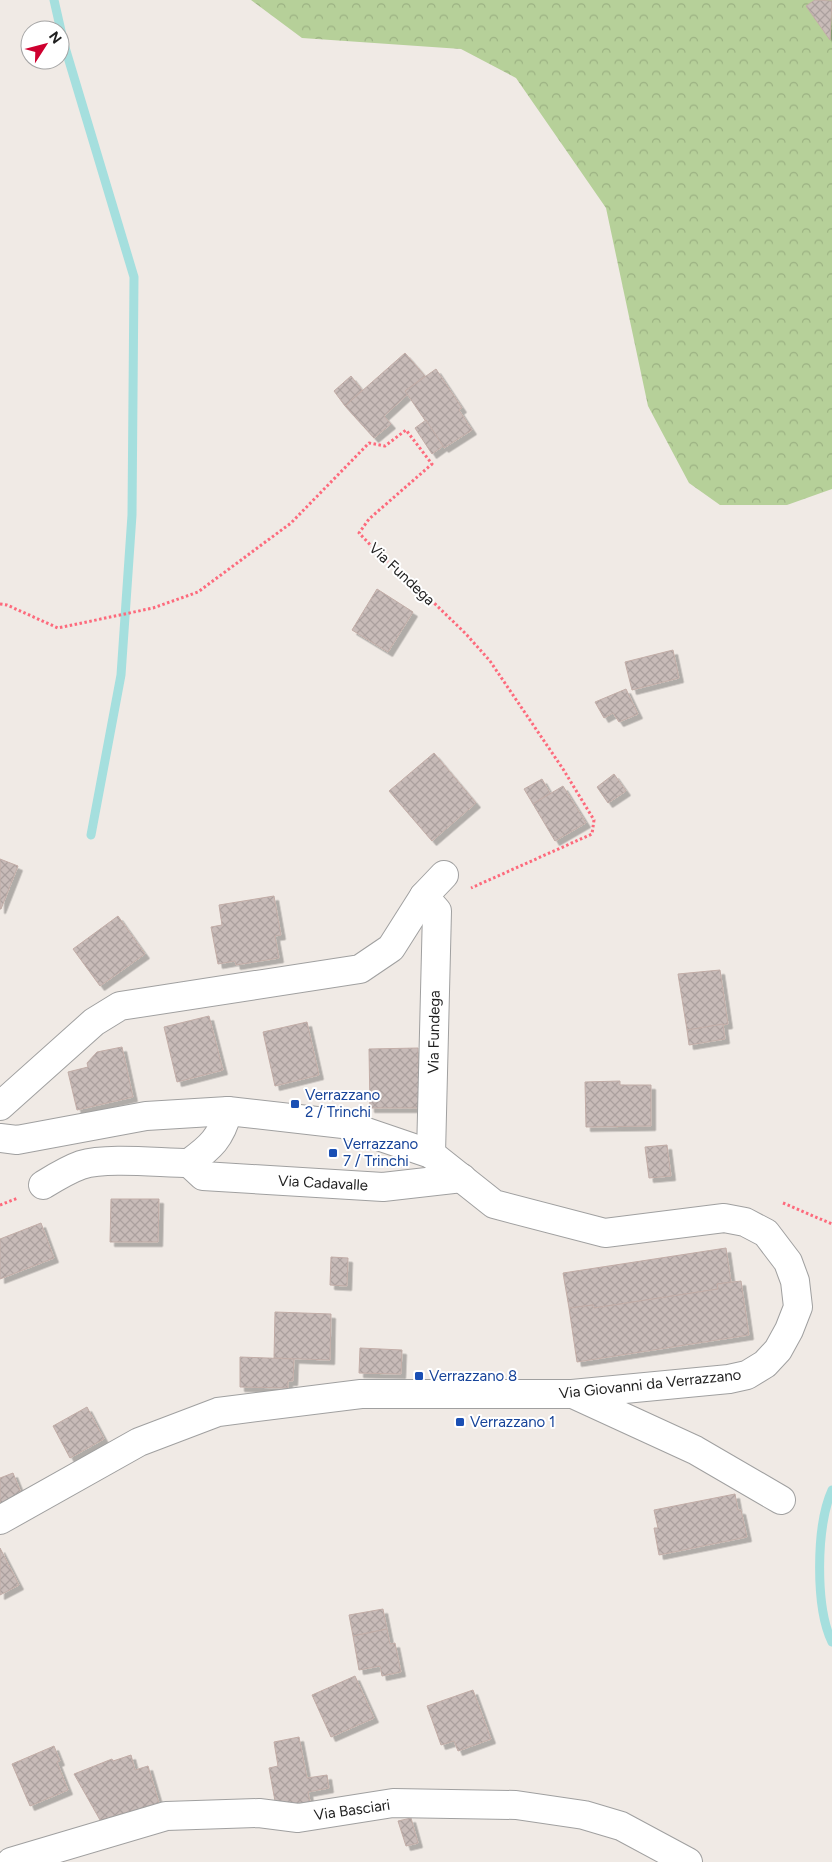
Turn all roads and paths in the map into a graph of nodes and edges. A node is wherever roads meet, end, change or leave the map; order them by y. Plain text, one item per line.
1 (0, 604) edge
2 (444, 875) dead end
3 (430, 903) junction
4 (0, 1106) edge
5 (228, 1111) junction
6 (0, 1138) edge
7 (431, 1154) junction
8 (189, 1163) junction
9 (462, 1178) junction
10 (43, 1185) dead end
11 (783, 1203) dead end
12 (832, 1224) edge
13 (572, 1394) junction
14 (781, 1500) dead end
15 (0, 1520) edge
16 (11, 1862) edge
17 (688, 1862) edge

1 - 3 path, Via Fundega
2 - 3 street
3 - 4 street
3 - 7 street, Via Fundega
5 - 6 street, Via Giovanni da Verrazzano
5 - 7 street, Via Giovanni da Verrazzano
5 - 8 street
7 - 9 street, Via Giovanni da Verrazzano
8 - 9 street, Via Cadavalle
8 - 10 street
9 - 13 street, Via Giovanni da Verrazzano
11 - 12 path
13 - 14 street
13 - 15 street, Via Giovanni da Verrazzano
16 - 17 street, Via Basciari

